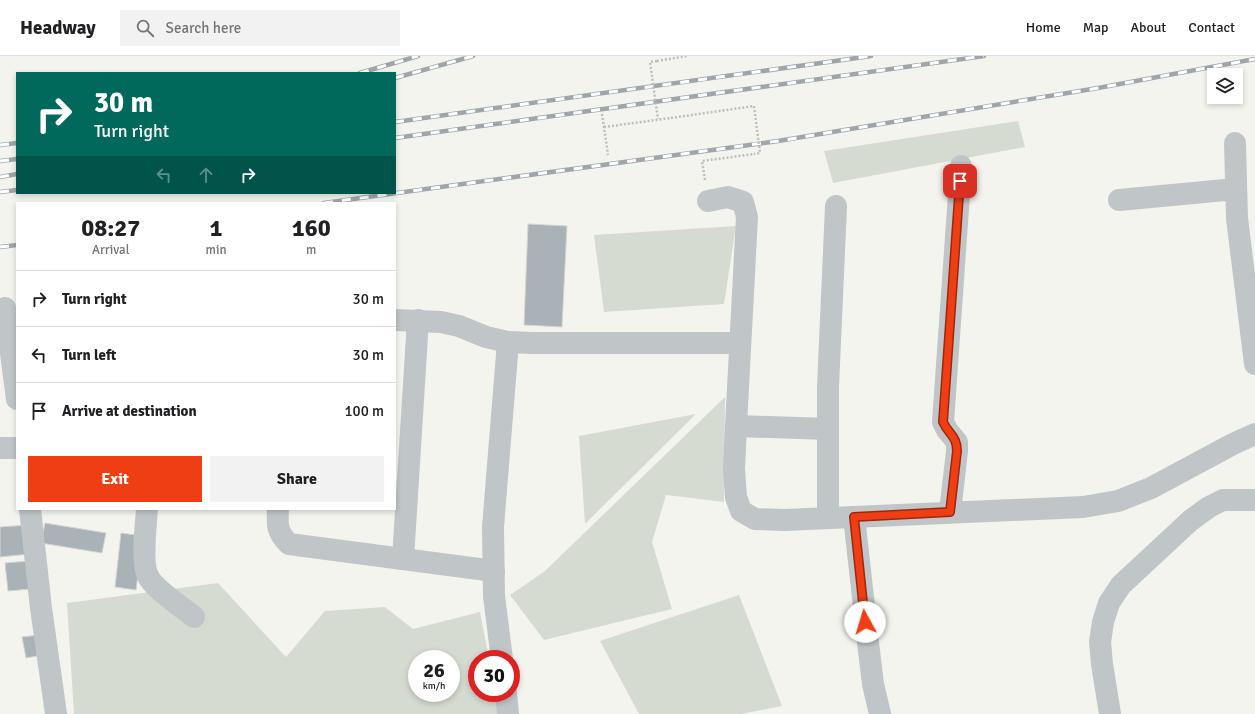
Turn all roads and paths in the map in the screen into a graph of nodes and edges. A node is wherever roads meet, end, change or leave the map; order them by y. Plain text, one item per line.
1 (687, 56) edge
2 (602, 114) dead end
3 (658, 119) junction
4 (604, 127) junction
5 (1236, 143) dead end
6 (608, 156) dead end
7 (710, 160) dead end
8 (961, 166) dead end
9 (1236, 189) junction
10 (1120, 200) dead end
11 (708, 201) dead end
12 (836, 206) dead end
13 (7, 308) edge
14 (396, 320) edge
15 (418, 320) junction
16 (508, 342) junction
17 (739, 343) junction
18 (1255, 364) edge
19 (16, 390) edge
20 (736, 426) junction
21 (828, 429) junction
22 (1255, 434) edge
23 (0, 448) edge
24 (16, 448) edge
25 (1255, 500) edge
26 (30, 510) edge
27 (147, 510) edge
28 (278, 510) edge
29 (950, 512) junction
30 (854, 517) junction
31 (828, 518) junction
32 (403, 559) junction
33 (494, 571) junction
34 (194, 617) dead end
35 (501, 650) edge
36 (507, 702) edge
37 (56, 714) edge
38 (508, 714) edge
39 (880, 714) edge
40 (1110, 714) edge

1 - 3 path, bridge
2 - 4 path
3 - 4 path
3 - 7 path, bridge
4 - 6 path
5 - 9 street
8 - 29 street
9 - 10 street
9 - 18 street
11 - 17 street
12 - 21 street
13 - 19 street
14 - 15 street
15 - 16 street
15 - 32 street
16 - 17 street
16 - 33 street
17 - 20 street
20 - 21 street
20 - 31 street
21 - 31 street
22 - 29 street
23 - 24 street
25 - 40 street
26 - 37 street
27 - 34 street
28 - 32 street
29 - 30 street
30 - 31 street
30 - 39 street
32 - 33 street
33 - 35 street
36 - 38 street

